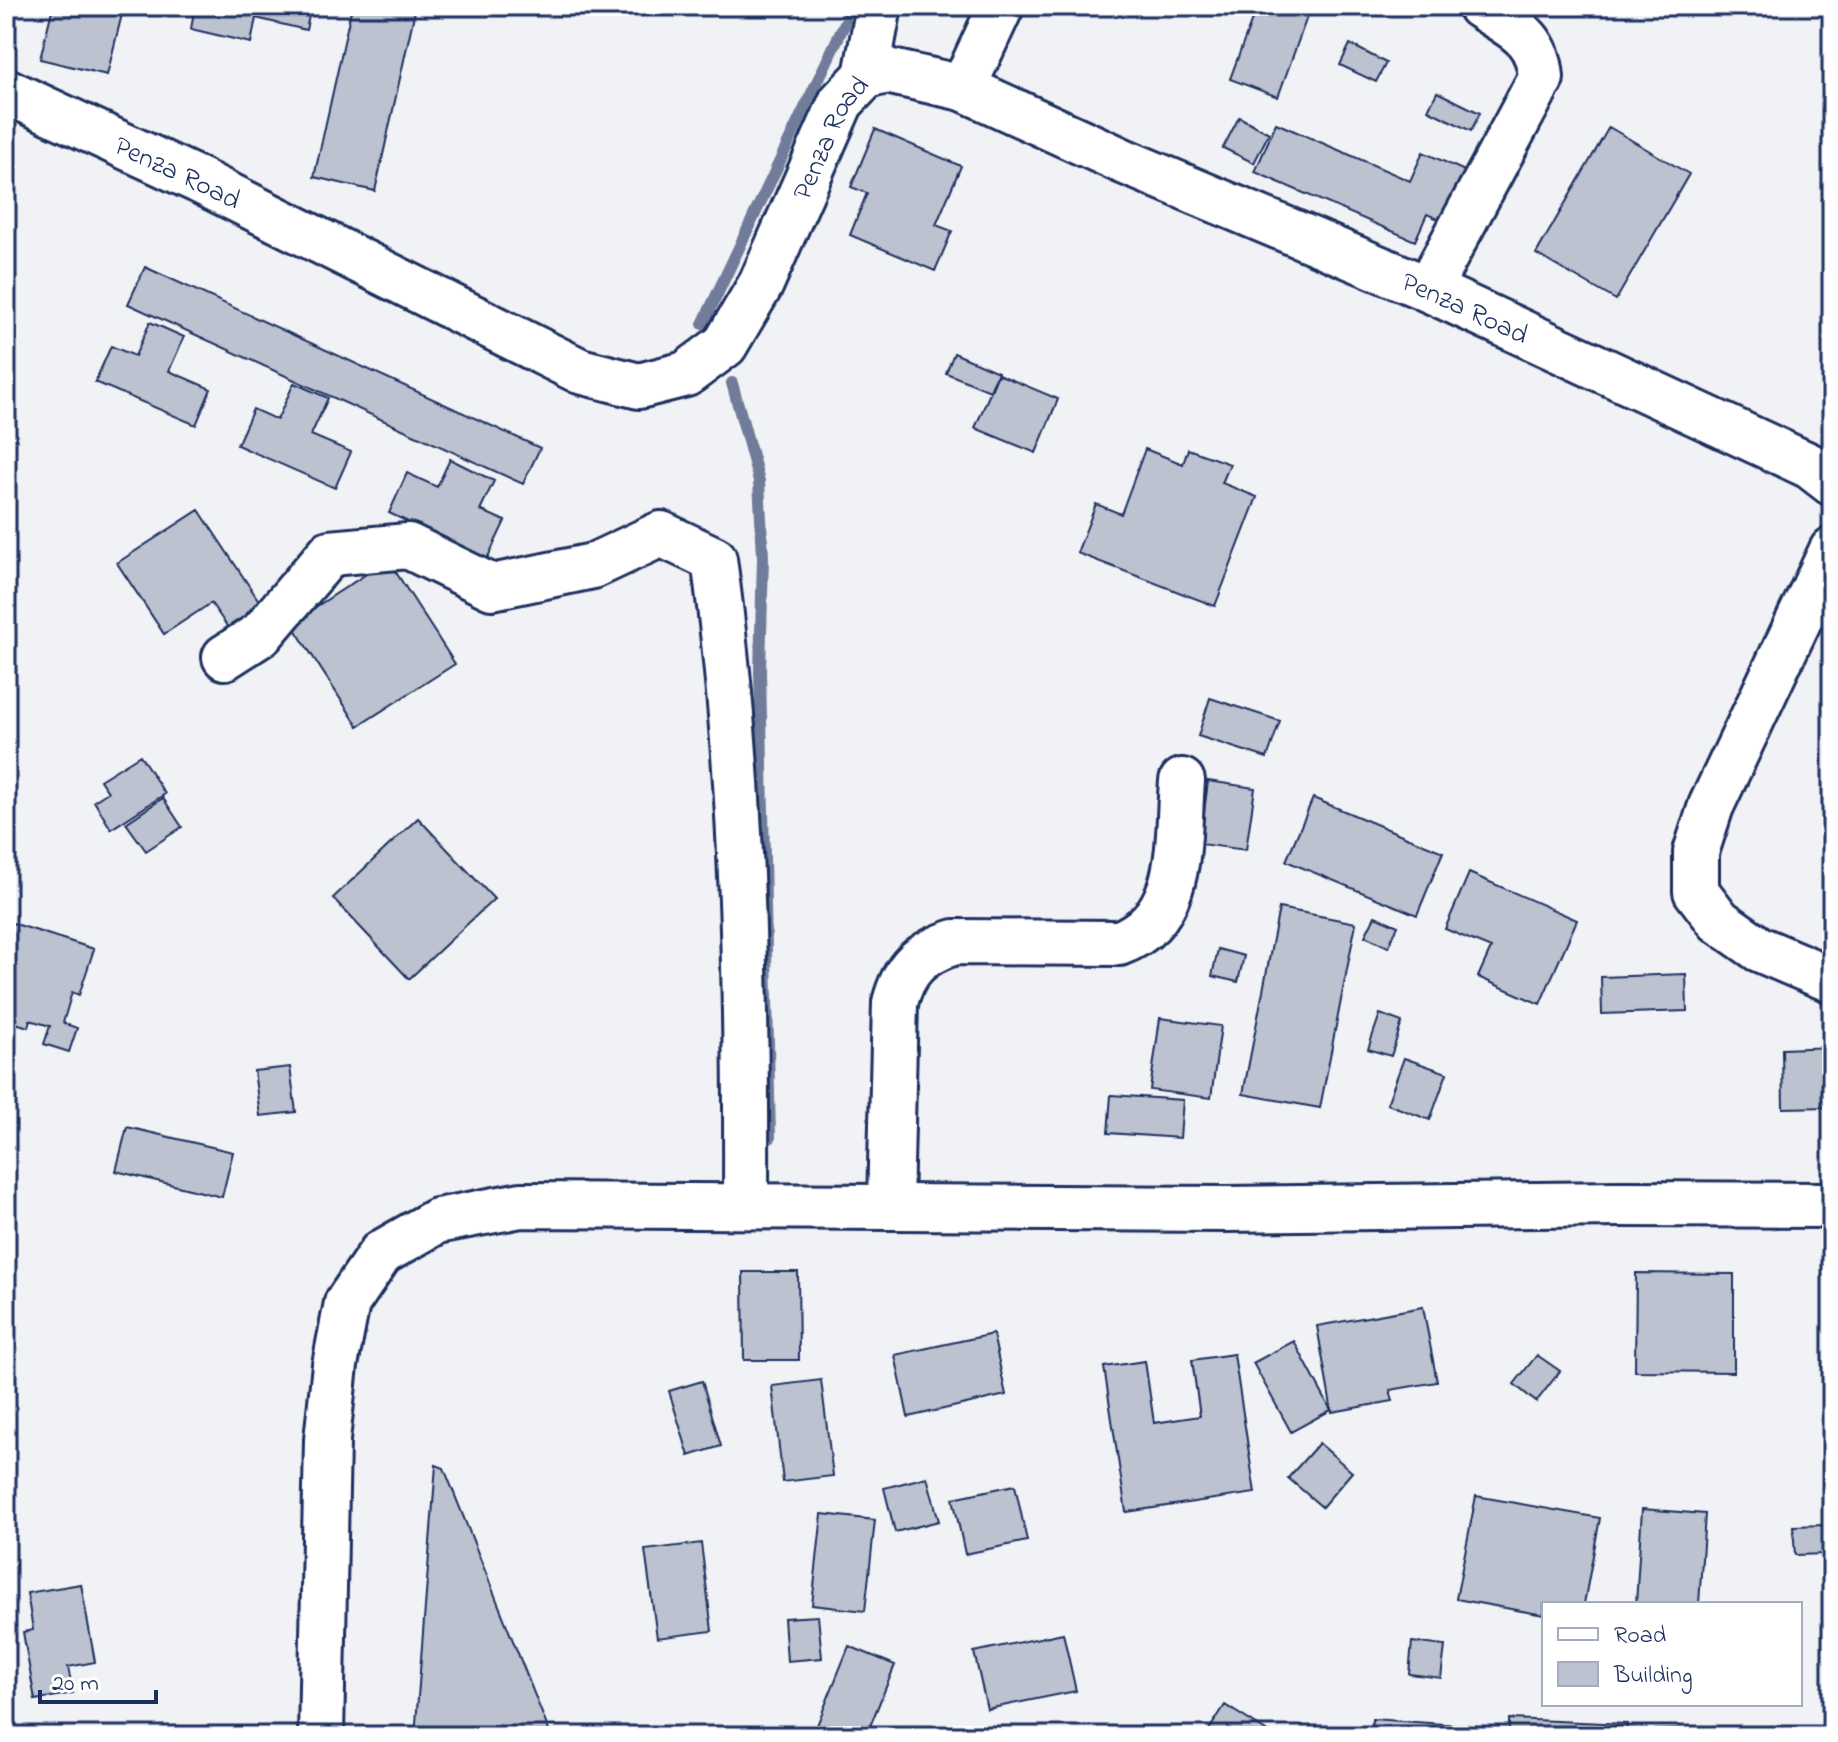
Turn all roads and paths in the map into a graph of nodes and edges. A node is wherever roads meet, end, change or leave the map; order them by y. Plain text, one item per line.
1 (879, 6) edge
2 (1001, 6) edge
3 (1480, 6) edge
4 (866, 76) junction
5 (963, 88) junction
6 (6, 91) edge
7 (1428, 289) junction
8 (1832, 483) edge
9 (1832, 550) edge
10 (225, 657) dead end
11 (1182, 781) dead end
12 (1832, 980) edge
13 (746, 1204) junction
14 (890, 1205) junction
15 (1832, 1205) edge
16 (321, 1736) edge

1 - 4 street
2 - 5 street
3 - 7 street
4 - 5 street, Penza Road
4 - 6 street, Penza Road
5 - 7 street, Penza Road
7 - 8 street, Penza Road
9 - 12 street
10 - 13 street
11 - 14 street
13 - 14 street
13 - 16 street
14 - 15 street

